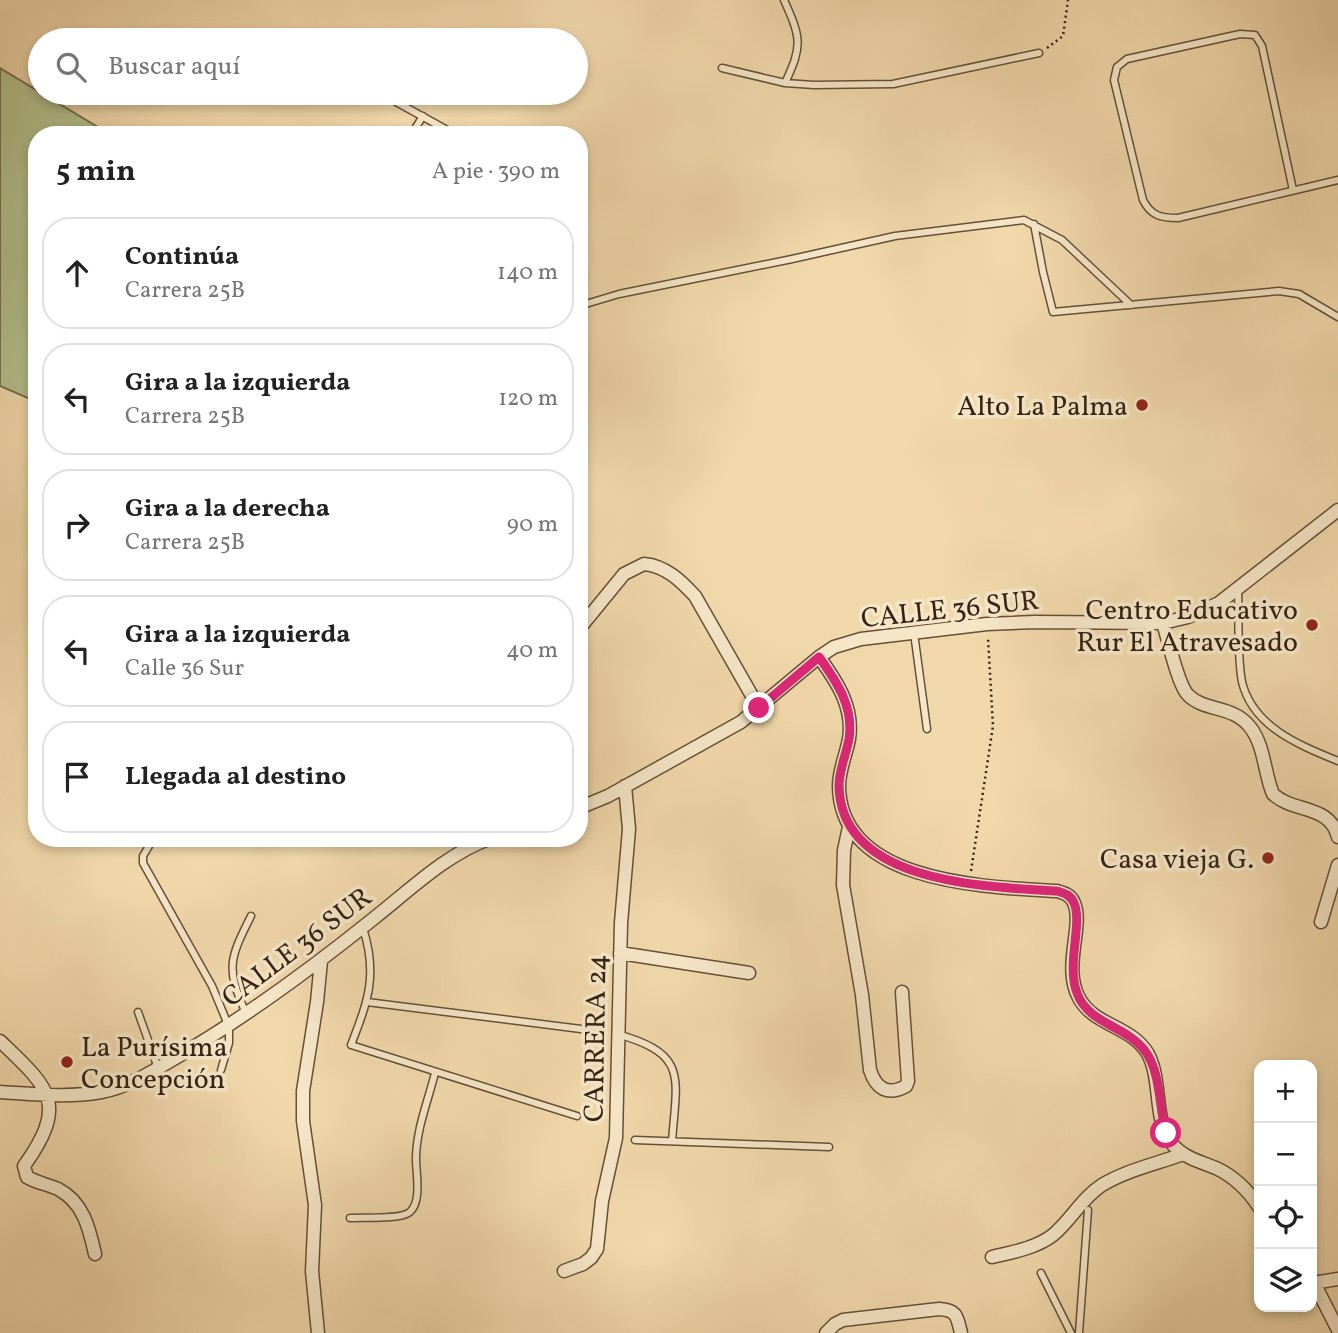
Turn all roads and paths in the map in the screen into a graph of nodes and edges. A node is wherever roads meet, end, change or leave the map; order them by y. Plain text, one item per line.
1 (784, 0) edge
2 (1068, 0) edge
3 (1039, 53) joint
4 (722, 68) dead end
5 (785, 83) junction
6 (402, 105) edge
7 (423, 116) junction
8 (417, 126) edge
9 (440, 126) edge
10 (1338, 180) edge
11 (1293, 190) junction
12 (1034, 225) junction
13 (588, 303) edge
14 (1131, 305) junction
15 (1338, 317) edge
16 (1338, 510) edge
17 (1238, 589) junction
18 (588, 617) edge
19 (1163, 623) junction
20 (987, 624) junction
21 (914, 633) junction
22 (819, 657) junction
23 (759, 708) junction
24 (927, 729) dead end
25 (1338, 761) edge
26 (625, 786) junction
27 (588, 803) edge
28 (849, 827) junction
29 (1338, 837) edge
30 (148, 847) edge
31 (473, 847) edge
32 (1338, 865) edge
33 (969, 883) junction
34 (251, 916) dead end
35 (1321, 922) dead end
36 (363, 928) junction
37 (620, 953) junction
38 (321, 961) junction
39 (749, 973) dead end
40 (902, 992) dead end
41 (367, 1002) junction
42 (138, 1012) dead end
43 (247, 1014) junction
44 (229, 1027) junction
45 (581, 1029) dead end
46 (617, 1034) junction
47 (0, 1041) edge
48 (158, 1068) junction
49 (221, 1070) dead end
50 (435, 1073) junction
51 (0, 1092) edge
52 (47, 1095) junction
53 (577, 1116) dead end
54 (635, 1140) dead end
55 (672, 1141) junction
56 (829, 1146) dead end
57 (1183, 1154) junction
58 (1254, 1201) edge
59 (1088, 1210) dead end
60 (350, 1218) dead end
61 (95, 1254) dead end
62 (992, 1257) dead end
63 (564, 1271) dead end
64 (1041, 1273) dead end
65 (1338, 1279) edge
66 (1317, 1281) edge
67 (1317, 1289) edge
68 (1338, 1330) edge
69 (318, 1333) edge
70 (826, 1333) edge
71 (961, 1333) edge
72 (1071, 1333) edge
73 (1079, 1333) edge

1 - 5 lane
2 - 3 path
3 - 5 lane
4 - 5 lane
6 - 7 lane
7 - 8 lane
7 - 9 lane
10 - 11 lane
11 - 11 lane
12 - 13 lane
12 - 14 lane
12 - 14 lane
14 - 15 lane
16 - 17 street, CALLE 36 SUR
17 - 19 street, CALLE 36 SUR
17 - 25 lane
18 - 23 street
19 - 20 street, CALLE 36 SUR
19 - 29 street
20 - 21 street, CALLE 36 SUR
20 - 33 path
21 - 22 street, CALLE 36 SUR
21 - 24 lane
22 - 23 street, CALLE 36 SUR
22 - 28 street
23 - 26 street, CALLE 36 SUR
26 - 27 street, CALLE 36 SUR
26 - 37 street, CARRERA 24
28 - 33 street
28 - 40 street
30 - 44 lane
31 - 36 street, CALLE 36 SUR
32 - 35 street
33 - 57 street
34 - 43 lane
36 - 38 street, CALLE 36 SUR
36 - 41 lane
37 - 39 street
37 - 46 street, CARRERA 24
38 - 43 street, CALLE 36 SUR
38 - 69 street
41 - 45 lane
41 - 50 lane
42 - 48 lane
43 - 44 street, CALLE 36 SUR
44 - 48 street, CALLE 36 SUR
44 - 49 lane
46 - 55 lane
46 - 63 street, CARRERA 24
47 - 52 street
48 - 52 street, CALLE 36 SUR
50 - 53 lane
50 - 60 lane
51 - 52 street, CALLE 36 SUR
52 - 61 street
54 - 55 lane
55 - 56 lane
57 - 58 street
57 - 62 street
59 - 73 lane
64 - 72 lane
65 - 66 street
67 - 68 street
70 - 71 street

